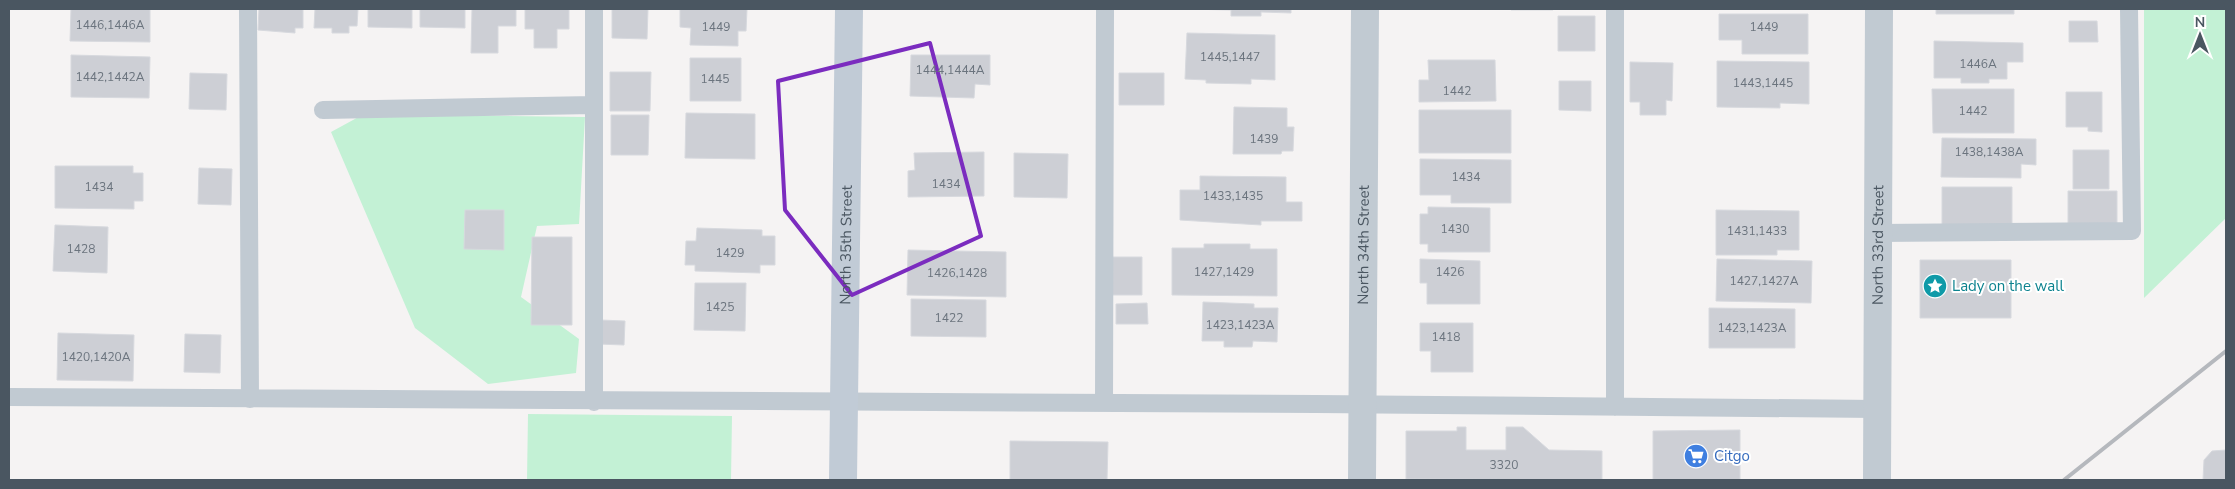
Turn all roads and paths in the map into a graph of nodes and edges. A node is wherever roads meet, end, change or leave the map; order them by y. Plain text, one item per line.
1 (248, 9) edge
2 (594, 9) edge
3 (849, 9) edge
4 (1105, 9) edge
5 (1365, 9) edge
6 (1614, 9) edge
7 (1879, 9) edge
8 (2129, 9) edge
9 (594, 105) junction
10 (323, 110) dead end
11 (1878, 233) junction
12 (9, 397) edge
13 (250, 399) junction
14 (594, 402) junction
15 (844, 403) junction
16 (1104, 403) junction
17 (1363, 404) junction
18 (1614, 407) junction
19 (1877, 409) junction
20 (843, 480) edge
21 (1362, 480) edge
22 (1877, 480) edge

1 - 13 lane
2 - 9 lane
3 - 15 main road, North 35th Street
4 - 16 lane
5 - 17 street, North 34th Street
6 - 18 lane
7 - 11 street, North 33rd Street
8 - 11 lane
9 - 10 lane
9 - 14 lane
11 - 19 street, North 33rd Street
12 - 13 lane
13 - 14 lane
14 - 15 lane
15 - 16 lane
15 - 20 main road, North 35th Street
16 - 17 lane
17 - 18 lane
17 - 21 street, North 34th Street
18 - 19 lane
19 - 22 street, North 33rd Street

